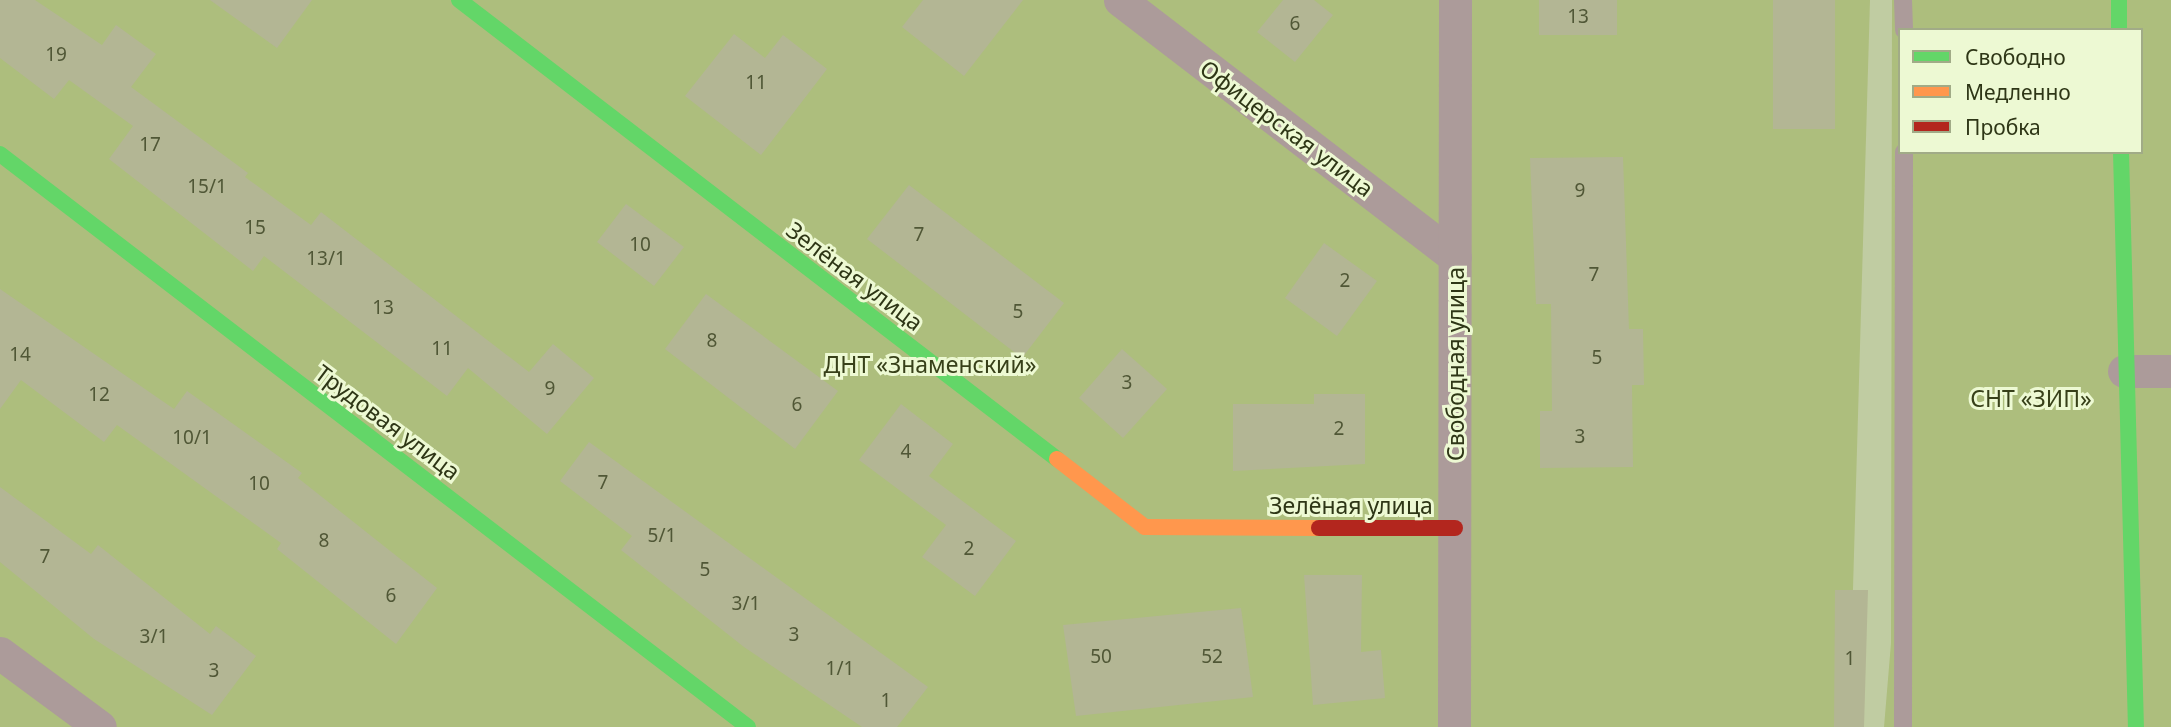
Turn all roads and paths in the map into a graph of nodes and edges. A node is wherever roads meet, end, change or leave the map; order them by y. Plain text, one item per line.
1 (458, 0) edge
2 (1120, 0) edge
3 (1455, 0) edge
4 (1903, 0) edge
5 (2119, 0) edge
6 (1903, 28) edge
7 (2119, 28) edge
8 (0, 154) edge
9 (1904, 154) edge
10 (2121, 154) edge
11 (1455, 257) junction
12 (2124, 371) junction
13 (2171, 371) edge
14 (1455, 528) junction
15 (0, 653) edge
16 (100, 727) edge
17 (748, 727) edge
18 (1454, 727) edge
19 (1903, 727) edge
20 (2136, 727) edge

1 - 14 street, Зелёная улица
2 - 11 street, Офицерская улица
3 - 11 street, Свободная улица
4 - 6 lane
5 - 7 street
8 - 17 street, Трудовая улица
9 - 19 lane
10 - 12 street
11 - 14 street, Свободная улица
12 - 13 street
12 - 20 street
14 - 18 street, Свободная улица
15 - 16 street

